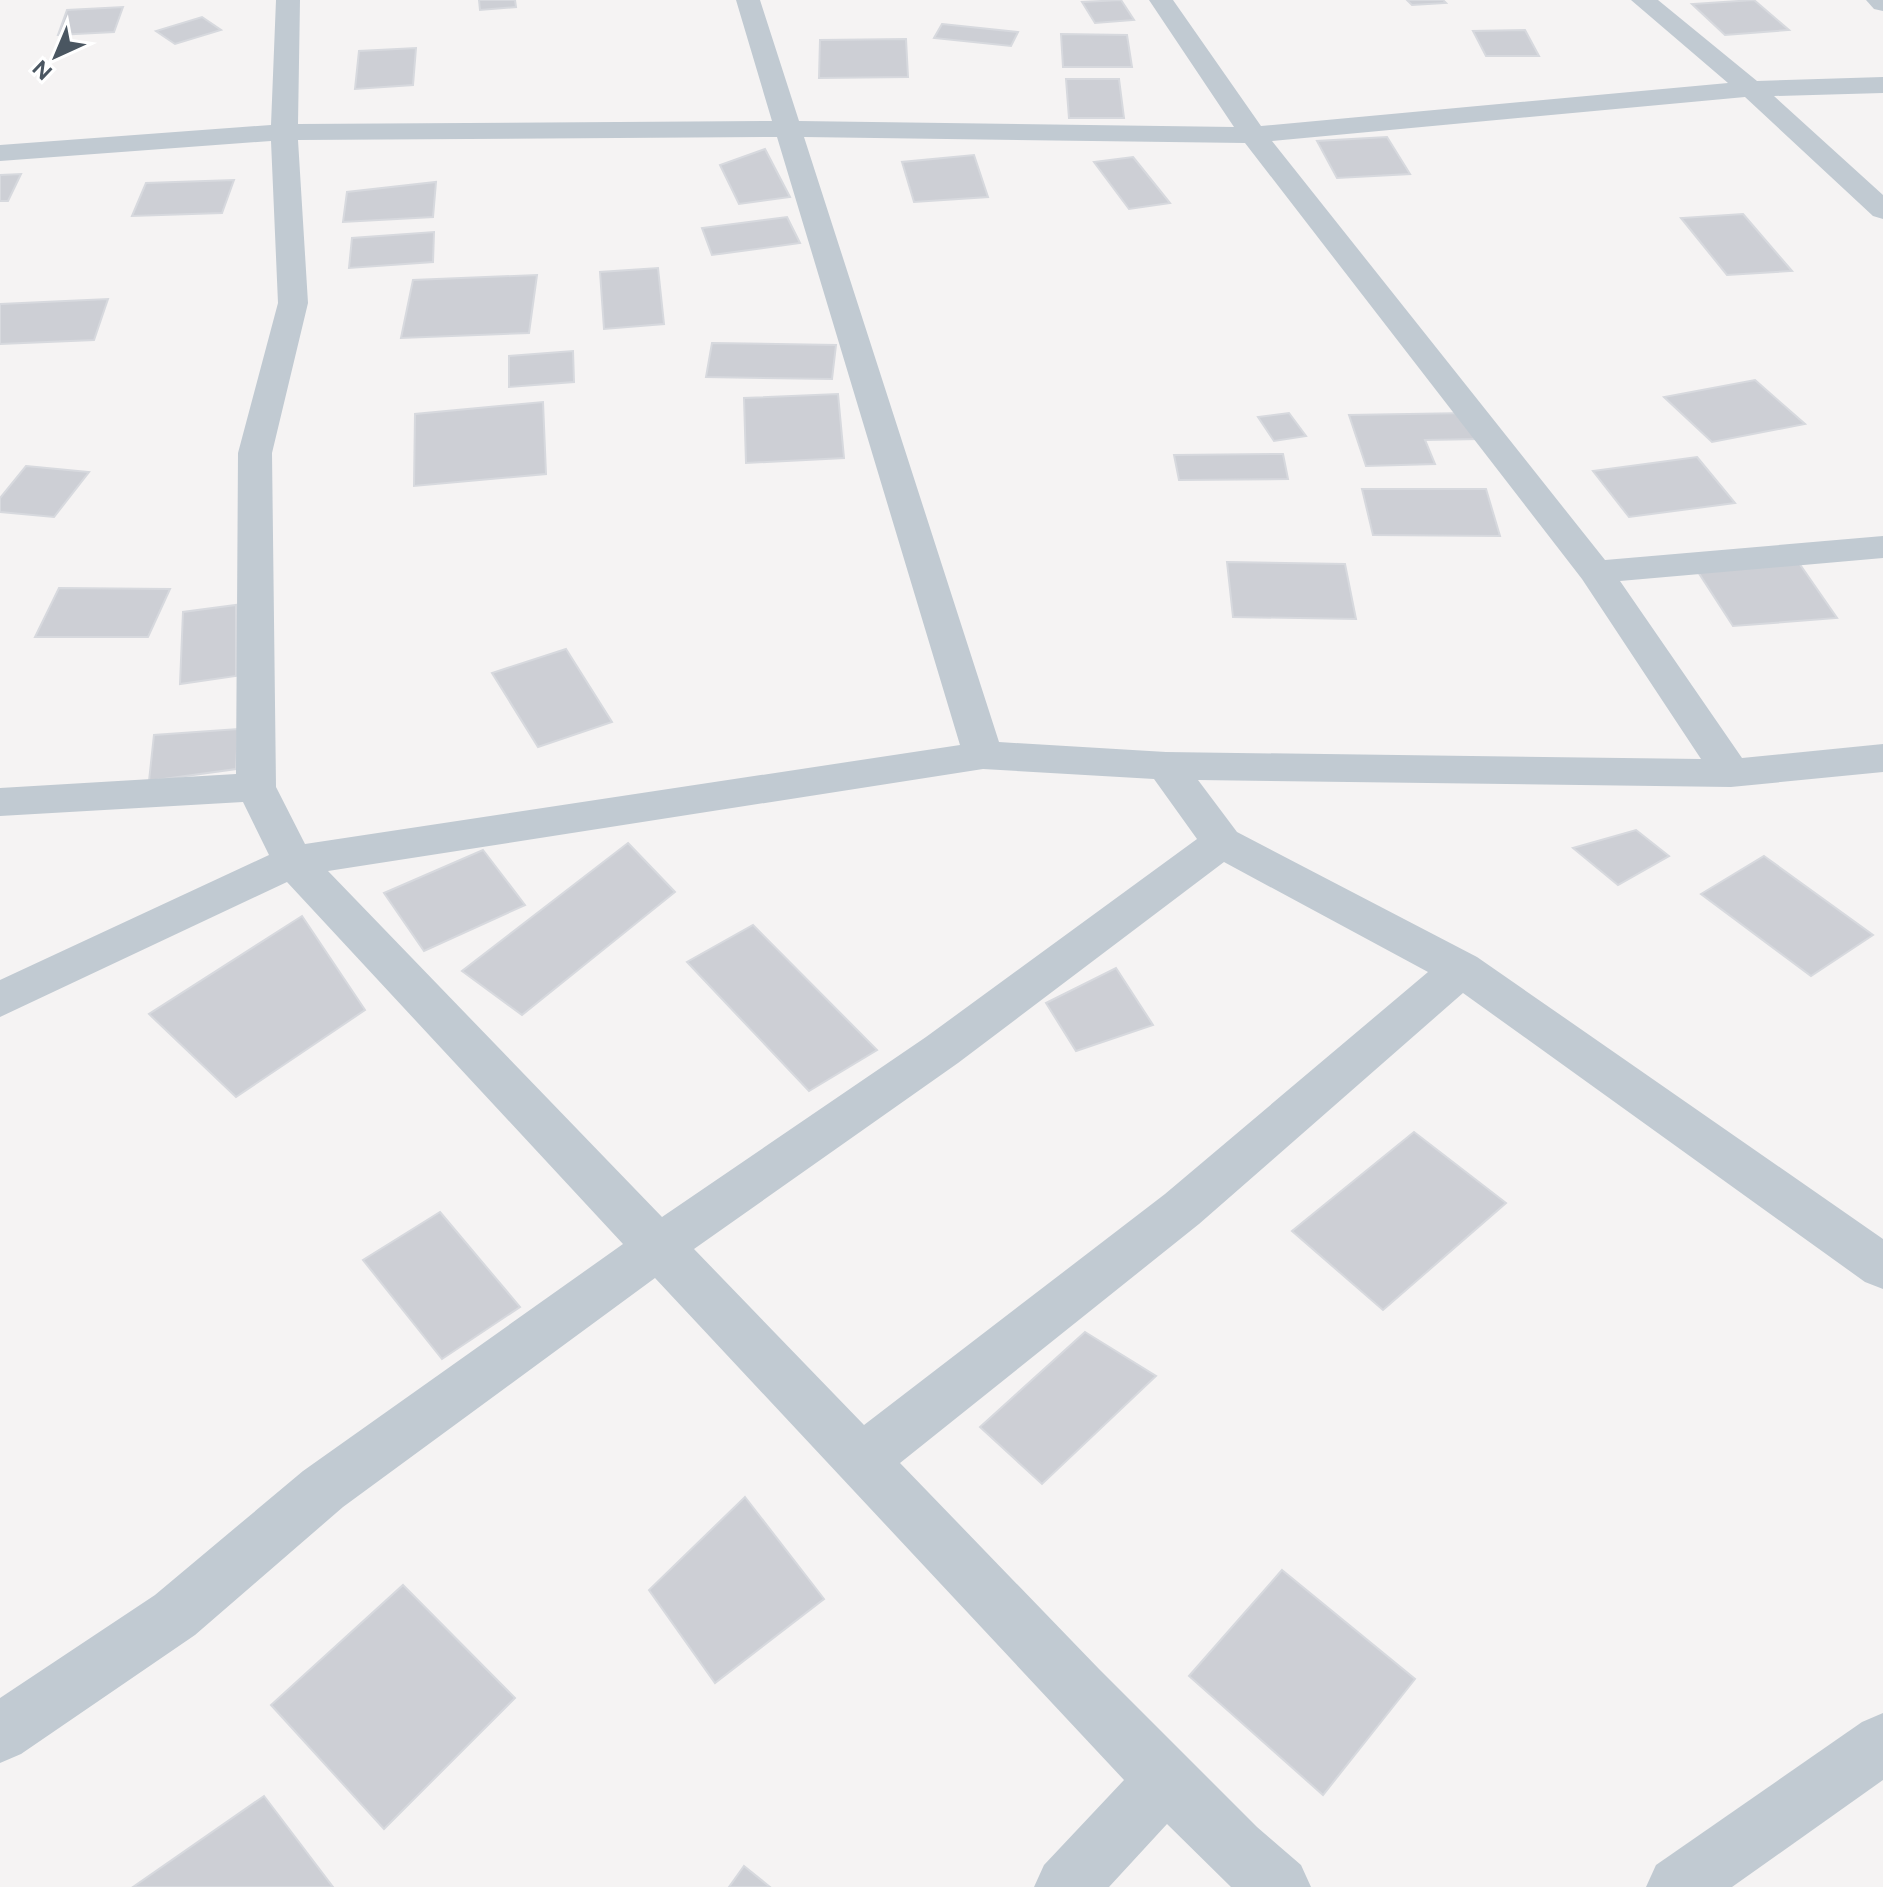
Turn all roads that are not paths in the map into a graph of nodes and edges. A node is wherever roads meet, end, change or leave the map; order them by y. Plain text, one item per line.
1 (288, 0) edge
2 (748, 0) edge
3 (1161, 0) edge
4 (1643, 0) edge
5 (1878, 0) edge
6 (1883, 4) edge
7 (1883, 85) edge
8 (1751, 89) junction
9 (786, 129) junction
10 (284, 132) junction
11 (1253, 135) junction
12 (0, 153) edge
13 (1883, 210) edge
14 (1883, 547) edge
15 (1595, 572) junction
16 (983, 755) junction
17 (1883, 758) edge
18 (1166, 766) junction
19 (1731, 773) junction
20 (256, 787) junction
21 (0, 802) edge
22 (1222, 842) junction
23 (293, 861) junction
24 (1461, 969) junction
25 (0, 1000) edge
26 (658, 1247) junction
27 (1883, 1267) edge
28 (860, 1461) junction
29 (0, 1733) edge
30 (1883, 1743) edge
31 (1167, 1780) junction
32 (1066, 1887) edge
33 (1279, 1887) edge
34 (1678, 1887) edge

1 - 10 street
2 - 9 street
3 - 11 street
4 - 8 street
5 - 6 street
7 - 8 street
8 - 11 street
8 - 13 street
9 - 10 street
9 - 11 street
9 - 16 street
10 - 12 street
10 - 20 street
11 - 15 street
14 - 15 street
15 - 19 street
16 - 18 street
16 - 23 street
17 - 19 street
18 - 19 street
18 - 22 street
20 - 21 street
20 - 23 street
22 - 24 street
22 - 26 street
23 - 25 street
23 - 26 street
24 - 27 street
24 - 28 street
26 - 28 street
26 - 29 street
28 - 31 street
30 - 34 street
31 - 32 street
31 - 33 street

